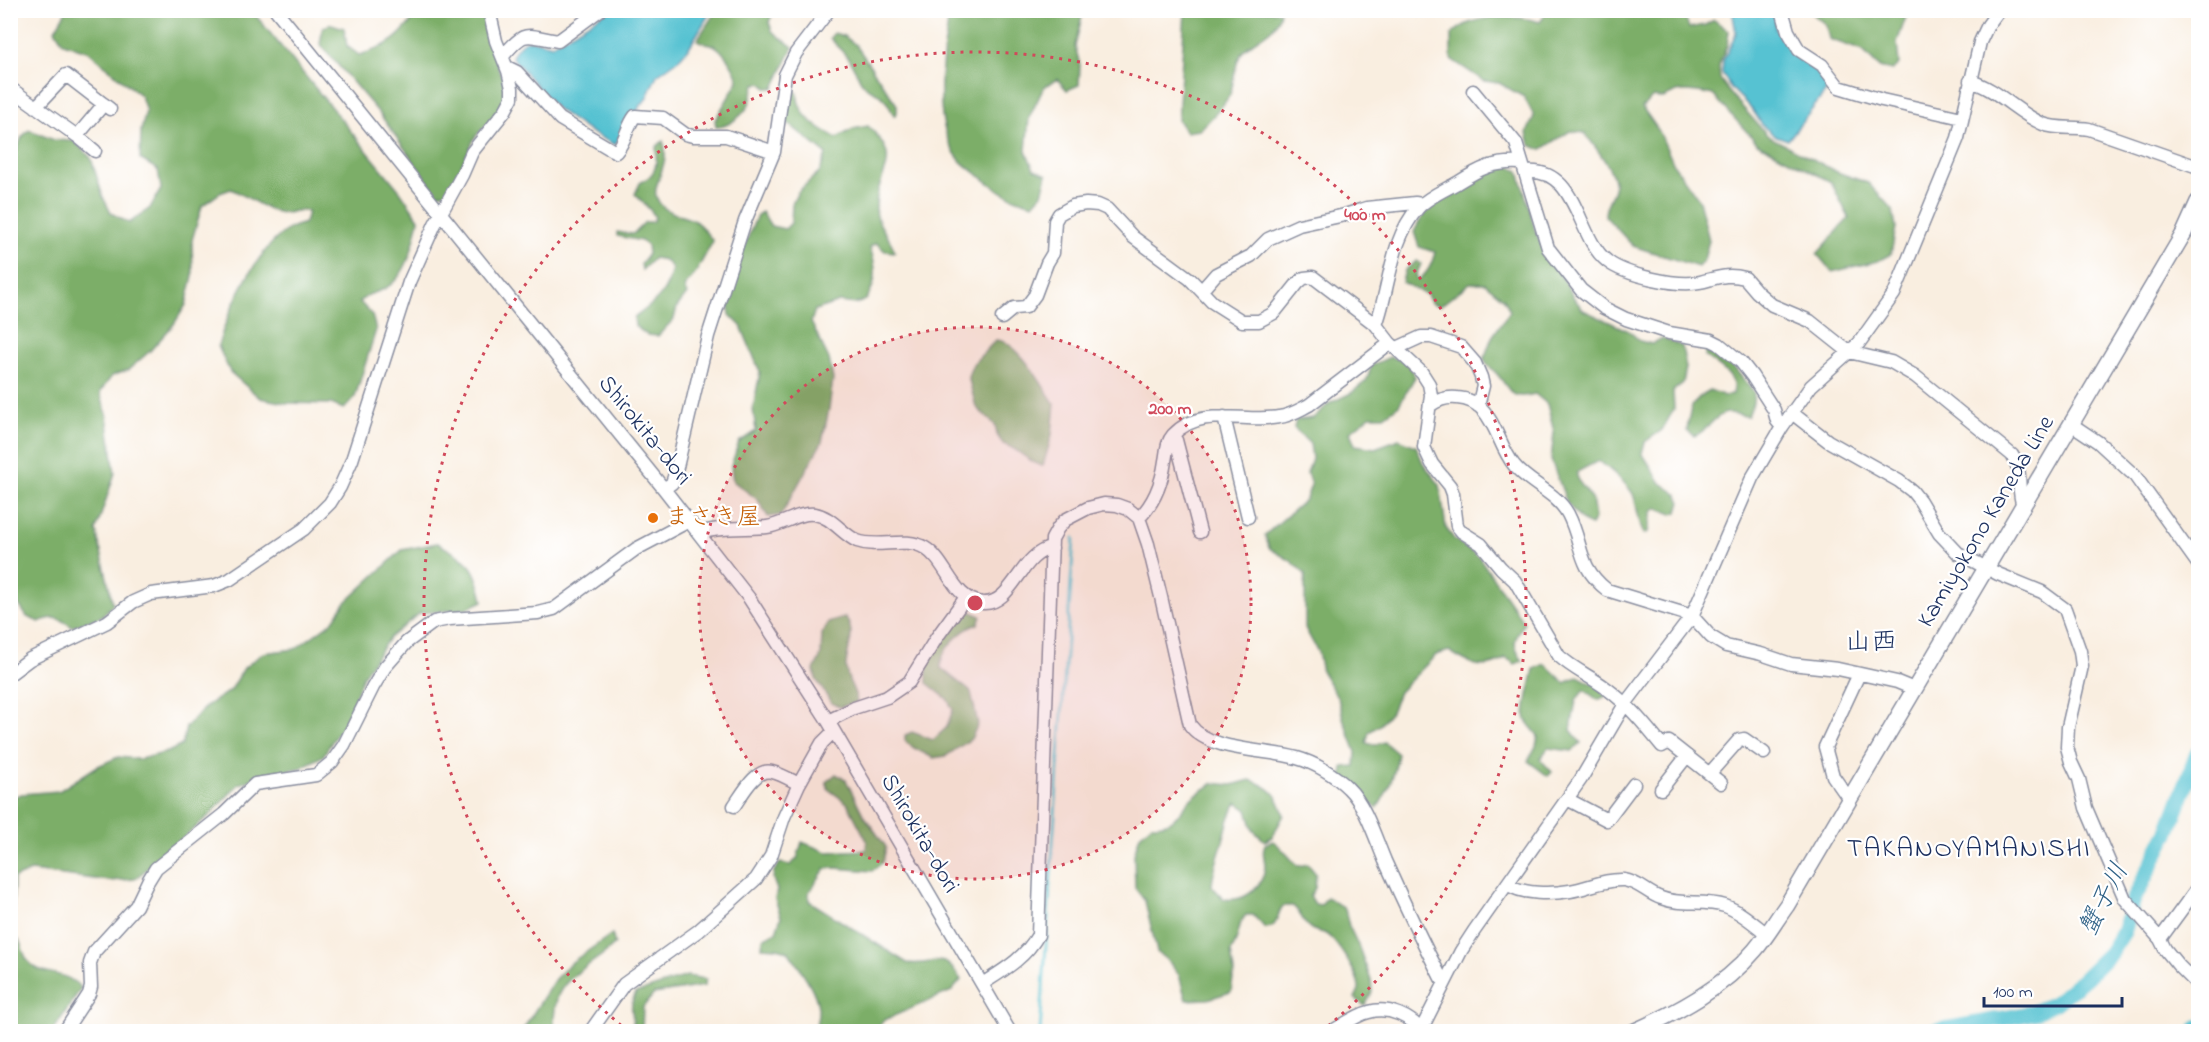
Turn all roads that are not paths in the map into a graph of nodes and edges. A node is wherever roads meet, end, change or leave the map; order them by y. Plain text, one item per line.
1 (276, 10) edge
2 (489, 10) edge
3 (600, 10) edge
4 (829, 10) edge
5 (1782, 10) edge
6 (1999, 10) edge
7 (505, 62) junction
8 (1970, 81) junction
9 (10, 88) edge
10 (1473, 91) dead end
11 (36, 106) junction
12 (1962, 118) junction
13 (77, 136) junction
14 (95, 151) dead end
15 (774, 152) junction
16 (2199, 167) edge
17 (1524, 168) junction
18 (2199, 202) edge
19 (1422, 204) junction
20 (440, 214) junction
21 (1202, 290) junction
22 (1002, 318) dead end
23 (1376, 326) junction
24 (1393, 346) junction
25 (1849, 352) junction
26 (1431, 405) junction
27 (1478, 406) junction
28 (1792, 413) junction
29 (1224, 417) junction
30 (2071, 424) junction
31 (1782, 427) junction
32 (1173, 436) junction
33 (664, 489) junction
34 (2023, 506) junction
35 (1248, 517) dead end
36 (1139, 519) junction
37 (689, 521) junction
38 (1200, 532) dead end
39 (700, 534) junction
40 (1052, 548) junction
41 (2199, 564) edge
42 (1985, 568) junction
43 (966, 597) junction
44 (1692, 616) junction
45 (10, 674) edge
46 (1859, 674) junction
47 (1914, 689) junction
48 (1625, 704) junction
49 (831, 726) junction
50 (1764, 753) dead end
51 (1687, 756) junction
52 (1710, 773) junction
53 (1721, 783) dead end
54 (799, 784) junction
55 (1634, 784) dead end
56 (1661, 789) dead end
57 (1568, 799) junction
58 (1849, 799) junction
59 (734, 806) dead end
60 (1507, 884) junction
61 (2199, 887) edge
62 (1767, 934) junction
63 (2160, 939) junction
64 (1445, 982) junction
65 (982, 984) junction
66 (2199, 985) edge
67 (1421, 1031) edge
68 (64, 1032) edge
69 (590, 1032) edge
70 (1010, 1032) edge
71 (1331, 1032) edge
72 (1633, 1032) edge

1 - 20 street, Shirokita-dori
2 - 7 street
3 - 7 street
4 - 15 street
5 - 12 street
6 - 8 street
7 - 15 street
7 - 20 street
8 - 12 street
8 - 16 street
9 - 11 street
10 - 17 street
11 - 13 street
11 - 13 street
12 - 25 street
13 - 14 street
15 - 33 street
17 - 19 street
17 - 25 street
17 - 31 street
18 - 30 main road, Kamiyokono Kaneda Line
19 - 21 street
19 - 23 street
20 - 33 street, Shirokita-dori
20 - 45 street
21 - 22 street
21 - 23 street
23 - 24 street
24 - 26 street
24 - 27 street
24 - 29 street
25 - 28 street
25 - 34 street
26 - 27 street
26 - 48 street
27 - 44 street
28 - 31 street
28 - 42 street
29 - 32 street
29 - 35 street
30 - 34 main road, Kamiyokono Kaneda Line
30 - 41 street
31 - 44 street
32 - 36 street
32 - 38 street
33 - 37 street, Shirokita-dori
34 - 42 main road, Kamiyokono Kaneda Line
36 - 40 street
36 - 64 street
37 - 39 street, Shirokita-dori
37 - 68 street
39 - 43 street
39 - 49 street, Shirokita-dori
40 - 43 street
40 - 65 street
42 - 47 main road, Kamiyokono Kaneda Line
42 - 63 street
43 - 49 street
44 - 46 street
44 - 48 street
46 - 47 street
46 - 58 street
47 - 58 main road, Kamiyokono Kaneda Line
48 - 51 street
48 - 57 street
49 - 54 street
49 - 65 street, Shirokita-dori
50 - 52 street
51 - 52 street
51 - 56 street
52 - 53 street
54 - 59 street
54 - 69 street
55 - 57 street
57 - 60 street
58 - 62 main road, Kamiyokono Kaneda Line
60 - 62 street
60 - 64 street
61 - 63 street
62 - 72 main road, Kamiyokono Kaneda Line
63 - 66 street
64 - 67 street
65 - 70 street, Shirokita-dori
67 - 71 street

